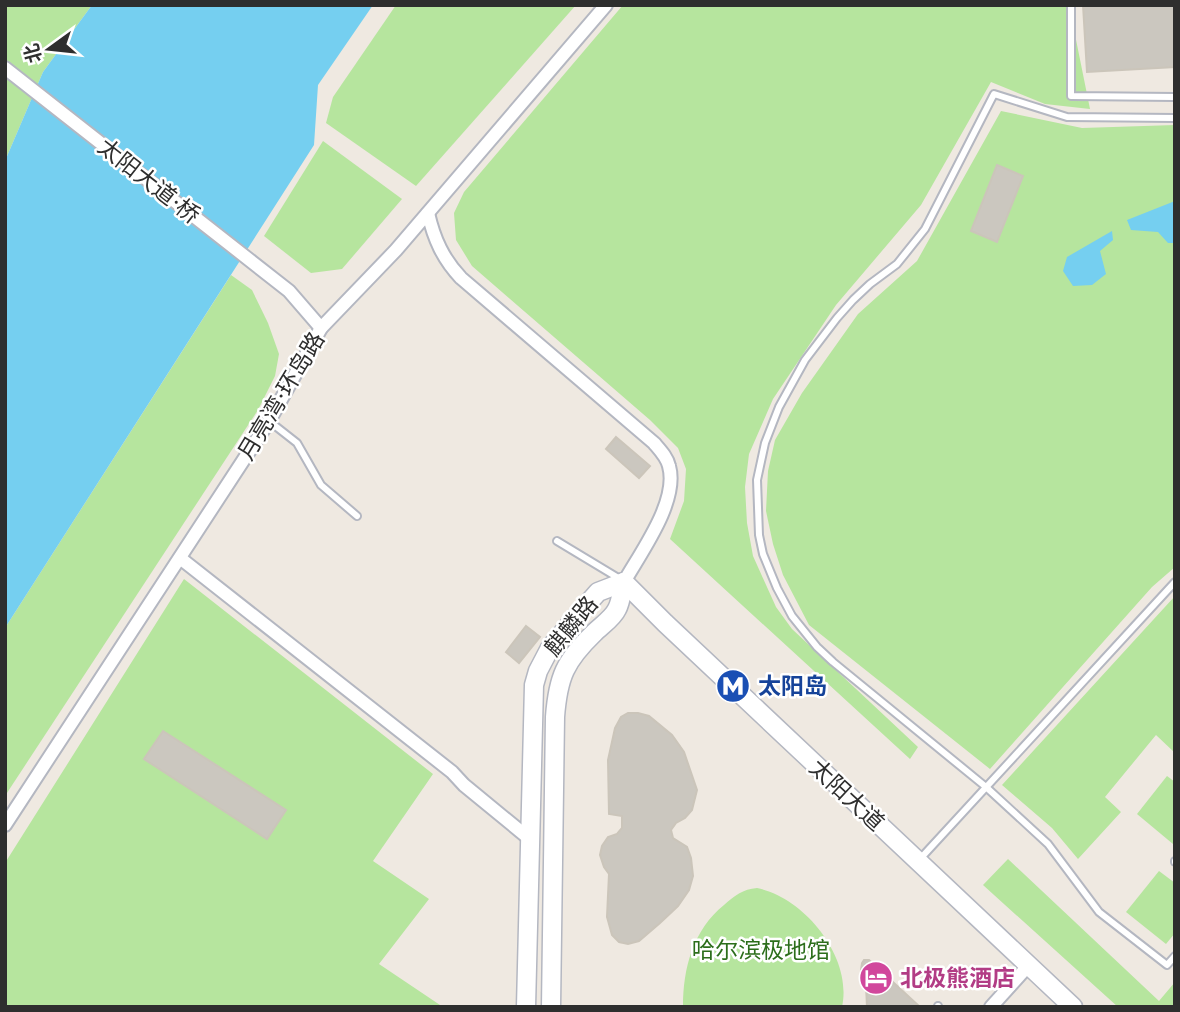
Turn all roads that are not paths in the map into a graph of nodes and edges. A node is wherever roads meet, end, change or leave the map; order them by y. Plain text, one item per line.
1 (606, 5) edge
2 (1071, 5) edge
3 (7, 69) edge
4 (1175, 97) edge
5 (1175, 118) edge
6 (428, 213) junction
7 (321, 328) junction
8 (269, 421) junction
9 (357, 516) dead end
10 (557, 541) dead end
11 (180, 558) junction
12 (624, 582) junction
13 (1175, 582) edge
14 (986, 787) junction
15 (5, 825) edge
16 (531, 840) junction
17 (917, 861) junction
18 (1175, 956) edge
19 (1028, 966) junction
20 (526, 1007) edge
21 (551, 1007) edge
22 (991, 1007) edge
23 (1073, 1007) edge

1 - 6 street, 月亮湾·环岛路
2 - 4 lane
3 - 7 street, 太阳大道·桥
5 - 14 lane
6 - 7 street, 月亮湾·环岛路
6 - 12 street
7 - 8 street, 月亮湾·环岛路
8 - 9 lane
8 - 11 street, 月亮湾·环岛路
10 - 12 lane
11 - 15 street, 月亮湾·环岛路
11 - 16 street
12 - 16 main road, 麒麟路
12 - 17 main road, 太阳大道
12 - 21 main road, 麒麟路
13 - 14 lane
14 - 17 lane
14 - 18 lane
16 - 20 main road, 麒麟路
17 - 19 main road, 太阳大道
19 - 22 street
19 - 23 main road, 太阳大道

